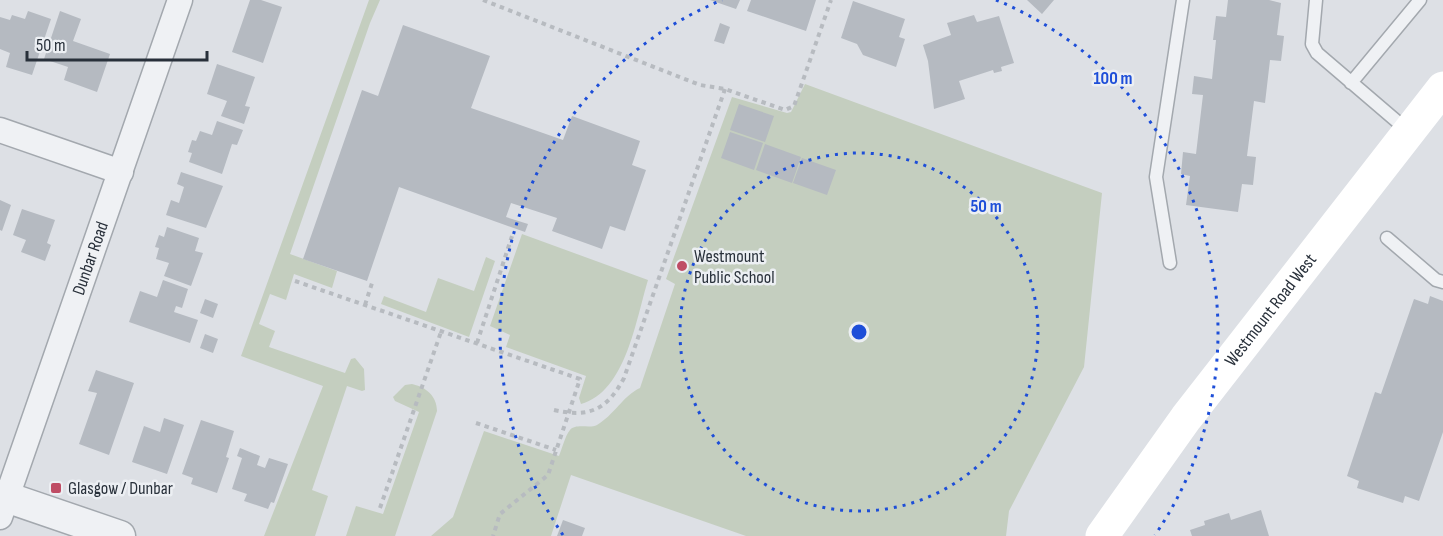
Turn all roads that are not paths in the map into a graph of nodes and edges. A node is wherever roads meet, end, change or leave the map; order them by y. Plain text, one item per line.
1 (180, 0) edge
2 (1182, 0) edge
3 (1316, 0) edge
4 (1420, 0) edge
5 (1351, 83) junction
6 (1443, 88) edge
7 (0, 130) edge
8 (1408, 131) junction
9 (121, 172) junction
10 (1387, 238) dead end
11 (1170, 263) dead end
12 (1443, 282) edge
13 (2, 503) edge
14 (120, 536) edge
15 (1102, 536) edge

1 - 9 street, Dunbar Road
2 - 11 lane
3 - 5 lane
4 - 5 lane
5 - 8 lane
6 - 8 main road, Westmount Road West
7 - 9 street
8 - 15 main road, Westmount Road West
9 - 13 street, Dunbar Road
10 - 12 lane
13 - 14 street

